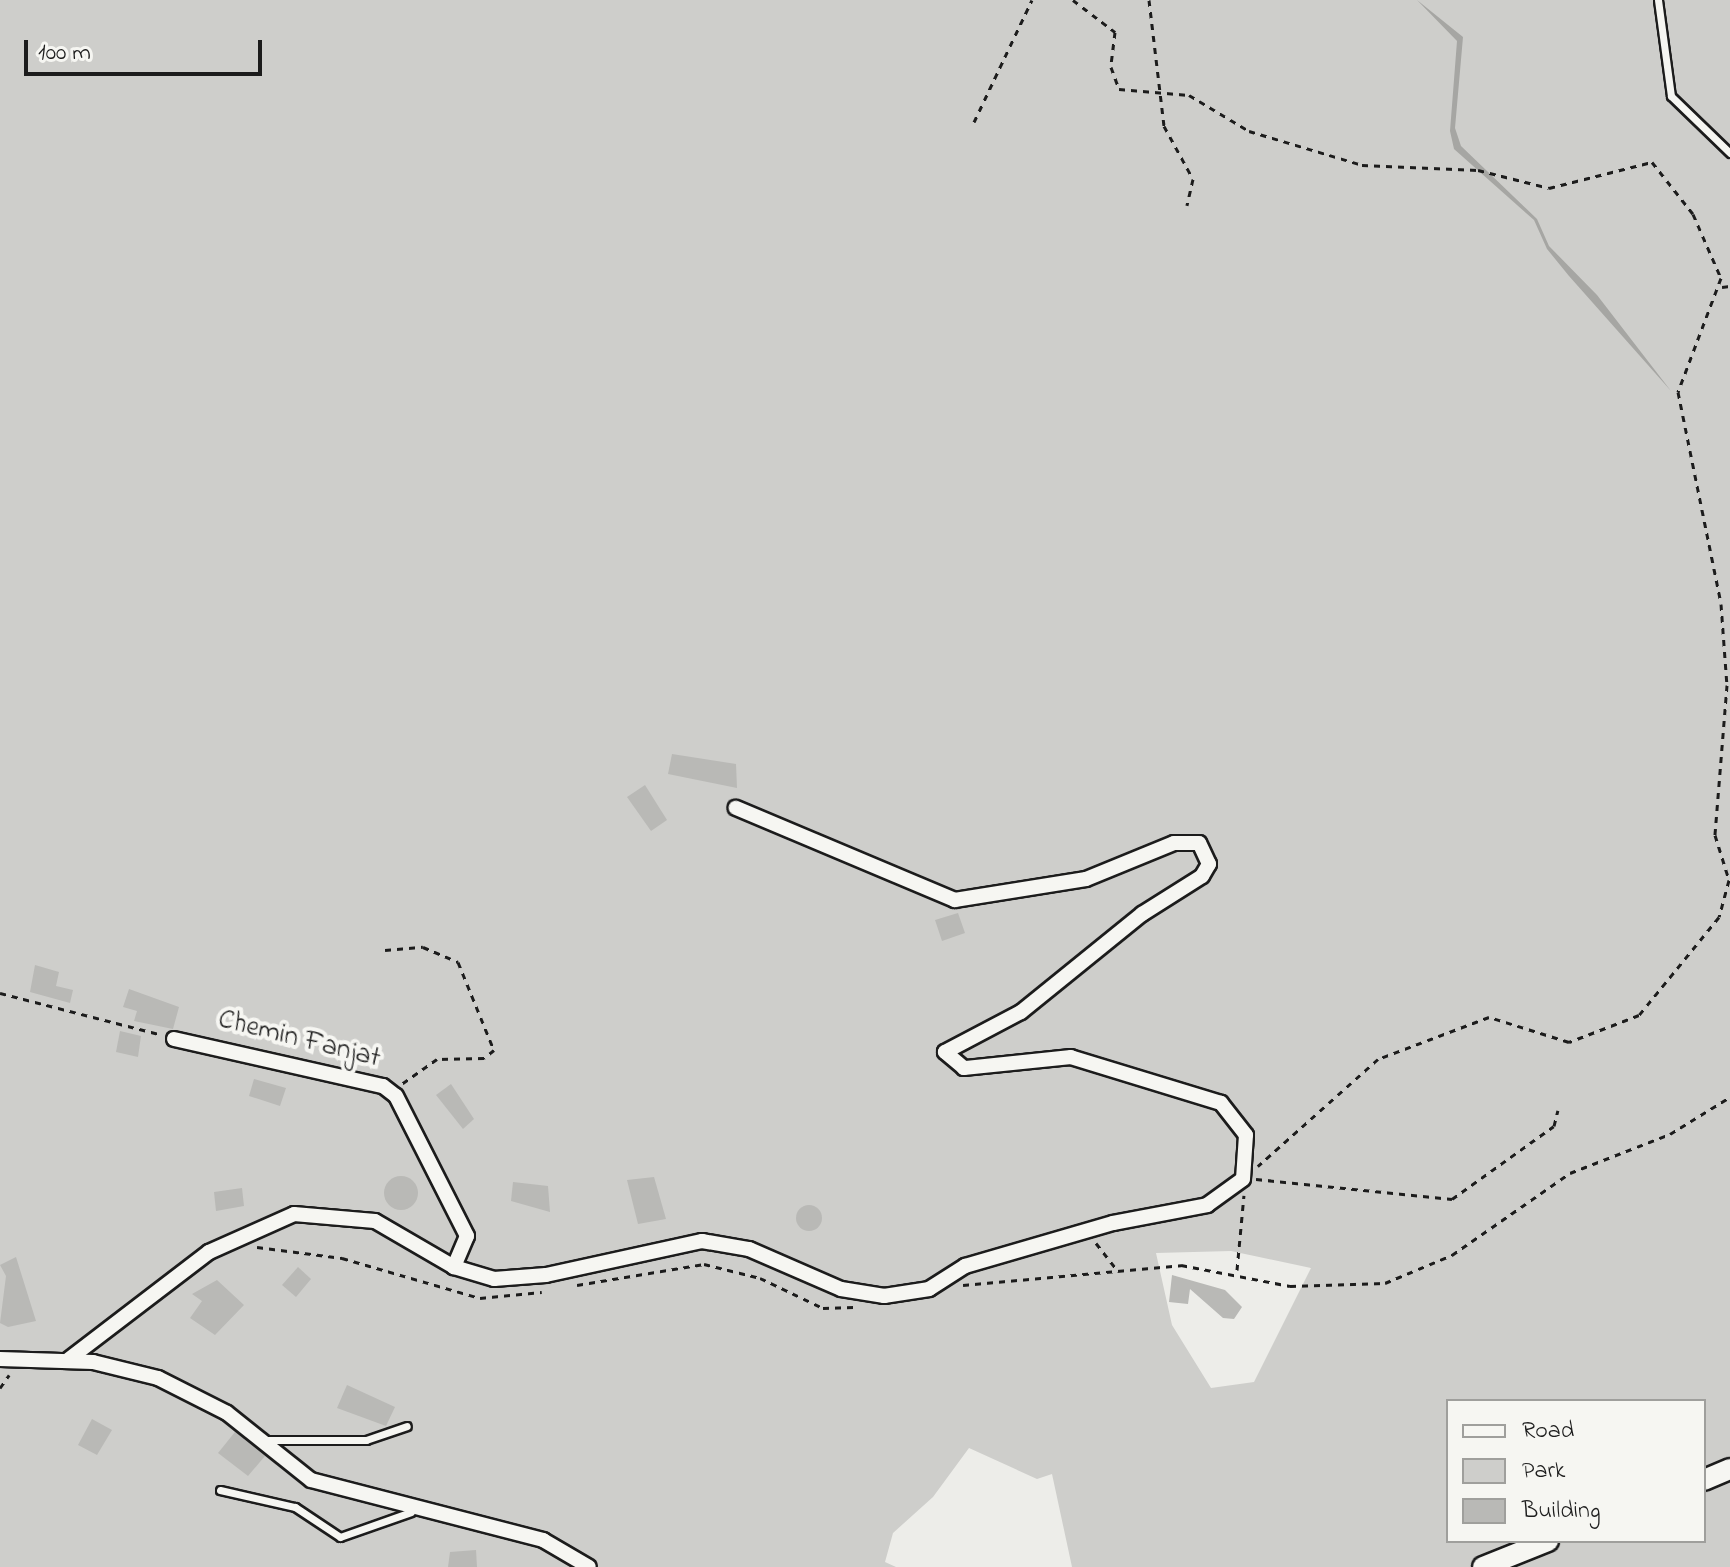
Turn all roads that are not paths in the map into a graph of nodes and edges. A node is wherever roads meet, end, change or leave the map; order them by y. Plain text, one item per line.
1 (1658, 0) edge
2 (1730, 153) edge
3 (736, 808) dead end
4 (174, 1039) road end
5 (454, 1267) junction
6 (0, 1359) edge
7 (69, 1359) junction
8 (407, 1426) dead end
9 (259, 1440) junction
10 (1730, 1469) edge
11 (1706, 1479) edge
12 (220, 1490) dead end
13 (411, 1512) junction
14 (1543, 1543) edge
15 (589, 1567) edge
16 (1483, 1567) edge

1 - 2 lane
3 - 5 street
4 - 5 street, Chemin Fanjat
5 - 7 street
6 - 7 street
7 - 9 street
8 - 9 lane
9 - 13 street
10 - 11 main road
12 - 13 lane
13 - 15 street
14 - 16 main road

